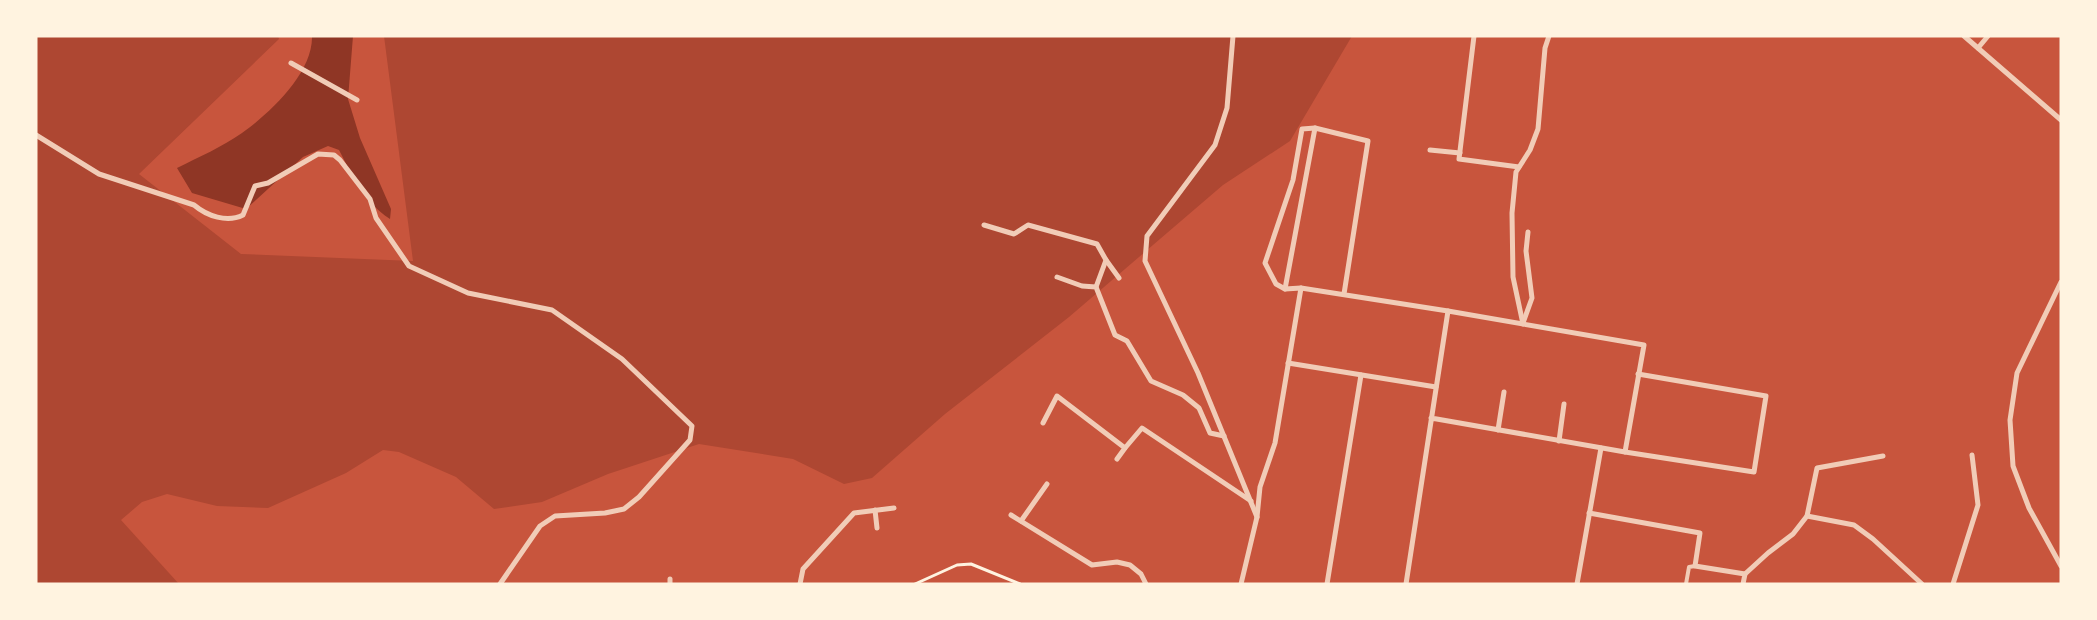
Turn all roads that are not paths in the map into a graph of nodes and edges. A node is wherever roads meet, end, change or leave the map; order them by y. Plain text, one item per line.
1 (1233, 36) edge
2 (1474, 36) edge
3 (1549, 36) edge
4 (1964, 36) edge
5 (1988, 36) edge
6 (1978, 48) junction
7 (291, 62) dead end
8 (357, 100) dead end
9 (2061, 120) edge
10 (1315, 128) junction
11 (36, 135) edge
12 (1430, 150) dead end
13 (1460, 153) junction
14 (1519, 167) junction
15 (984, 225) dead end
16 (1528, 232) dead end
17 (1106, 260) junction
18 (1057, 277) dead end
19 (1120, 278) dead end
20 (2061, 282) edge
21 (1096, 288) junction
22 (1301, 288) junction
23 (1285, 289) junction
24 (1344, 294) junction
25 (1448, 311) junction
26 (1522, 324) junction
27 (1288, 363) junction
28 (1638, 374) junction
29 (1361, 375) junction
30 (1436, 387) junction
31 (1504, 392) dead end
32 (1564, 404) dead end
33 (1431, 418) junction
34 (1043, 422) dead end
35 (1498, 430) junction
36 (1224, 436) junction
37 (1559, 441) junction
38 (1125, 448) junction
39 (1601, 448) junction
40 (1625, 452) junction
41 (1972, 455) dead end
42 (1883, 456) dead end
43 (1116, 459) dead end
44 (1047, 484) dead end
45 (1251, 501) junction
46 (894, 508) dead end
47 (875, 510) junction
48 (1589, 513) junction
49 (1011, 515) dead end
50 (1807, 516) junction
51 (1257, 518) junction
52 (1020, 521) junction
53 (877, 528) dead end
54 (1694, 566) junction
55 (2061, 566) edge
56 (1745, 574) junction
57 (500, 584) edge
58 (800, 584) edge
59 (1146, 584) edge
60 (1241, 584) edge
61 (1327, 584) edge
62 (1406, 584) edge
63 (1577, 584) edge
64 (1686, 584) edge
65 (1743, 584) edge
66 (1922, 584) edge
67 (1954, 584) edge

1 - 36 street
2 - 13 street
3 - 14 street
4 - 6 street
5 - 6 street
6 - 9 street
7 - 8 street
10 - 23 street
10 - 23 street
10 - 24 street
11 - 57 street
12 - 13 street
13 - 14 street
14 - 26 street
15 - 17 street
16 - 26 street
17 - 19 street
17 - 21 street
18 - 21 street
20 - 55 street
21 - 36 street
22 - 23 street
22 - 24 street
22 - 27 street
24 - 25 street
25 - 26 street
25 - 30 street
26 - 28 street
27 - 29 street
27 - 51 street
28 - 40 street
28 - 40 street
29 - 30 street
29 - 61 street
30 - 33 street
31 - 35 street
32 - 37 street
33 - 35 street
33 - 62 street
34 - 38 street
35 - 37 street
36 - 45 street
37 - 39 street
38 - 43 street
38 - 45 street
39 - 40 street
39 - 48 street
41 - 67 street
42 - 50 street
44 - 52 street
45 - 51 street
46 - 47 street
47 - 53 street
47 - 58 street
48 - 54 street
48 - 63 street
49 - 52 street
50 - 56 street
50 - 66 street
51 - 60 street
52 - 59 street
54 - 56 street
54 - 64 lane
56 - 65 street

